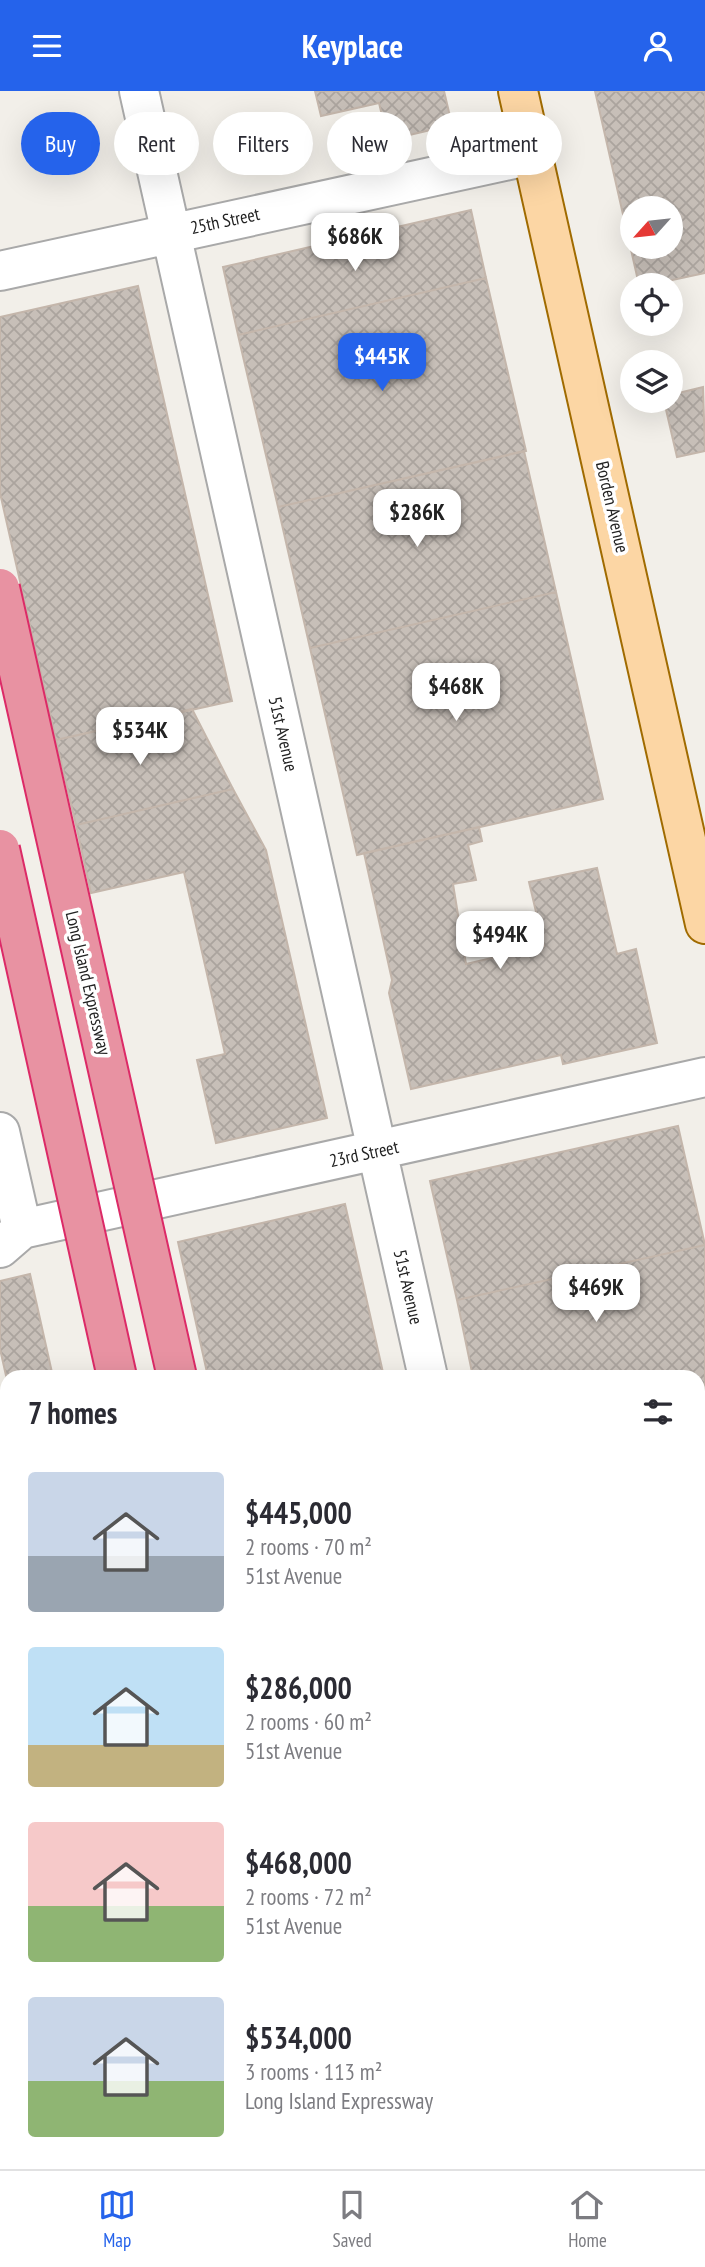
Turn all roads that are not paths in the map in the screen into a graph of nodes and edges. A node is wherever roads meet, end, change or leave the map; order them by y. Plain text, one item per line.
1 (139, 91) edge
2 (518, 91) edge
3 (523, 112) edge
4 (439, 175) edge
5 (537, 175) edge
6 (171, 233) junction
7 (0, 271) edge
8 (0, 588) edge
9 (0, 849) edge
10 (705, 923) edge
11 (705, 1077) edge
12 (0, 1132) edge
13 (377, 1151) junction
14 (11, 1239) edge
15 (115, 1370) edge
16 (175, 1370) edge
17 (426, 1370) edge

1 - 6 street, 51st Avenue
2 - 3 main road, Borden Avenue
4 - 6 street, 25th Street
5 - 10 main road, Borden Avenue
6 - 7 street, 25th Street
6 - 13 street, 51st Avenue
8 - 16 highway, Long Island Expressway, bridge
9 - 15 highway, bridge
11 - 13 street, 23rd Street
12 - 14 street
13 - 14 street, 23rd Street
13 - 17 street, 51st Avenue

